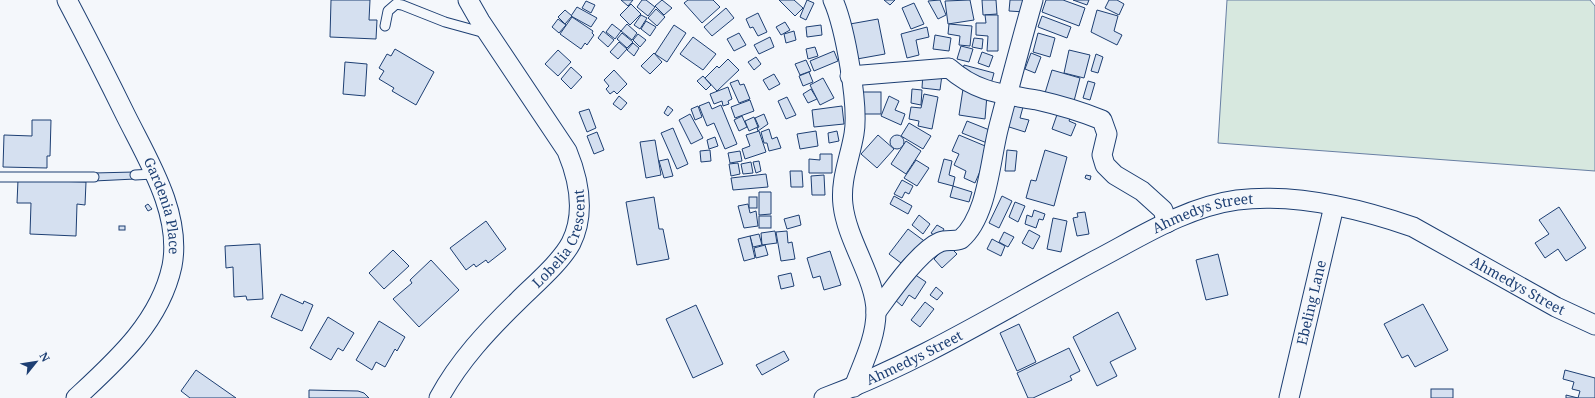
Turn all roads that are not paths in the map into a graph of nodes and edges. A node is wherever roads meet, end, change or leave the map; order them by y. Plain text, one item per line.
1 (66, 0) edge
2 (468, 0) edge
3 (833, 0) edge
4 (1033, 0) edge
5 (385, 26) dead end
6 (488, 34) junction
7 (850, 76) junction
8 (1008, 97) junction
9 (154, 174) junction
10 (134, 175) dead end
11 (0, 177) edge
12 (94, 177) dead end
13 (1334, 206) junction
14 (1167, 223) junction
15 (876, 312) junction
16 (1595, 325) edge
17 (854, 387) junction
18 (76, 398) edge
19 (439, 398) edge
20 (824, 398) edge
21 (1289, 398) edge

1 - 9 street, Gardenia Place
2 - 6 street, Lobelia Crescent
3 - 7 street
4 - 8 street
5 - 6 lane
6 - 19 street, Lobelia Crescent
7 - 8 street
7 - 15 street
8 - 14 street
8 - 15 street
9 - 10 lane
9 - 18 street, Gardenia Place
11 - 12 lane
13 - 14 street, Ahmedys Street
13 - 16 street, Ahmedys Street
13 - 21 street, Ebeling Lane
14 - 17 street, Ahmedys Street
15 - 17 street
17 - 20 street, Ahmedys Street

